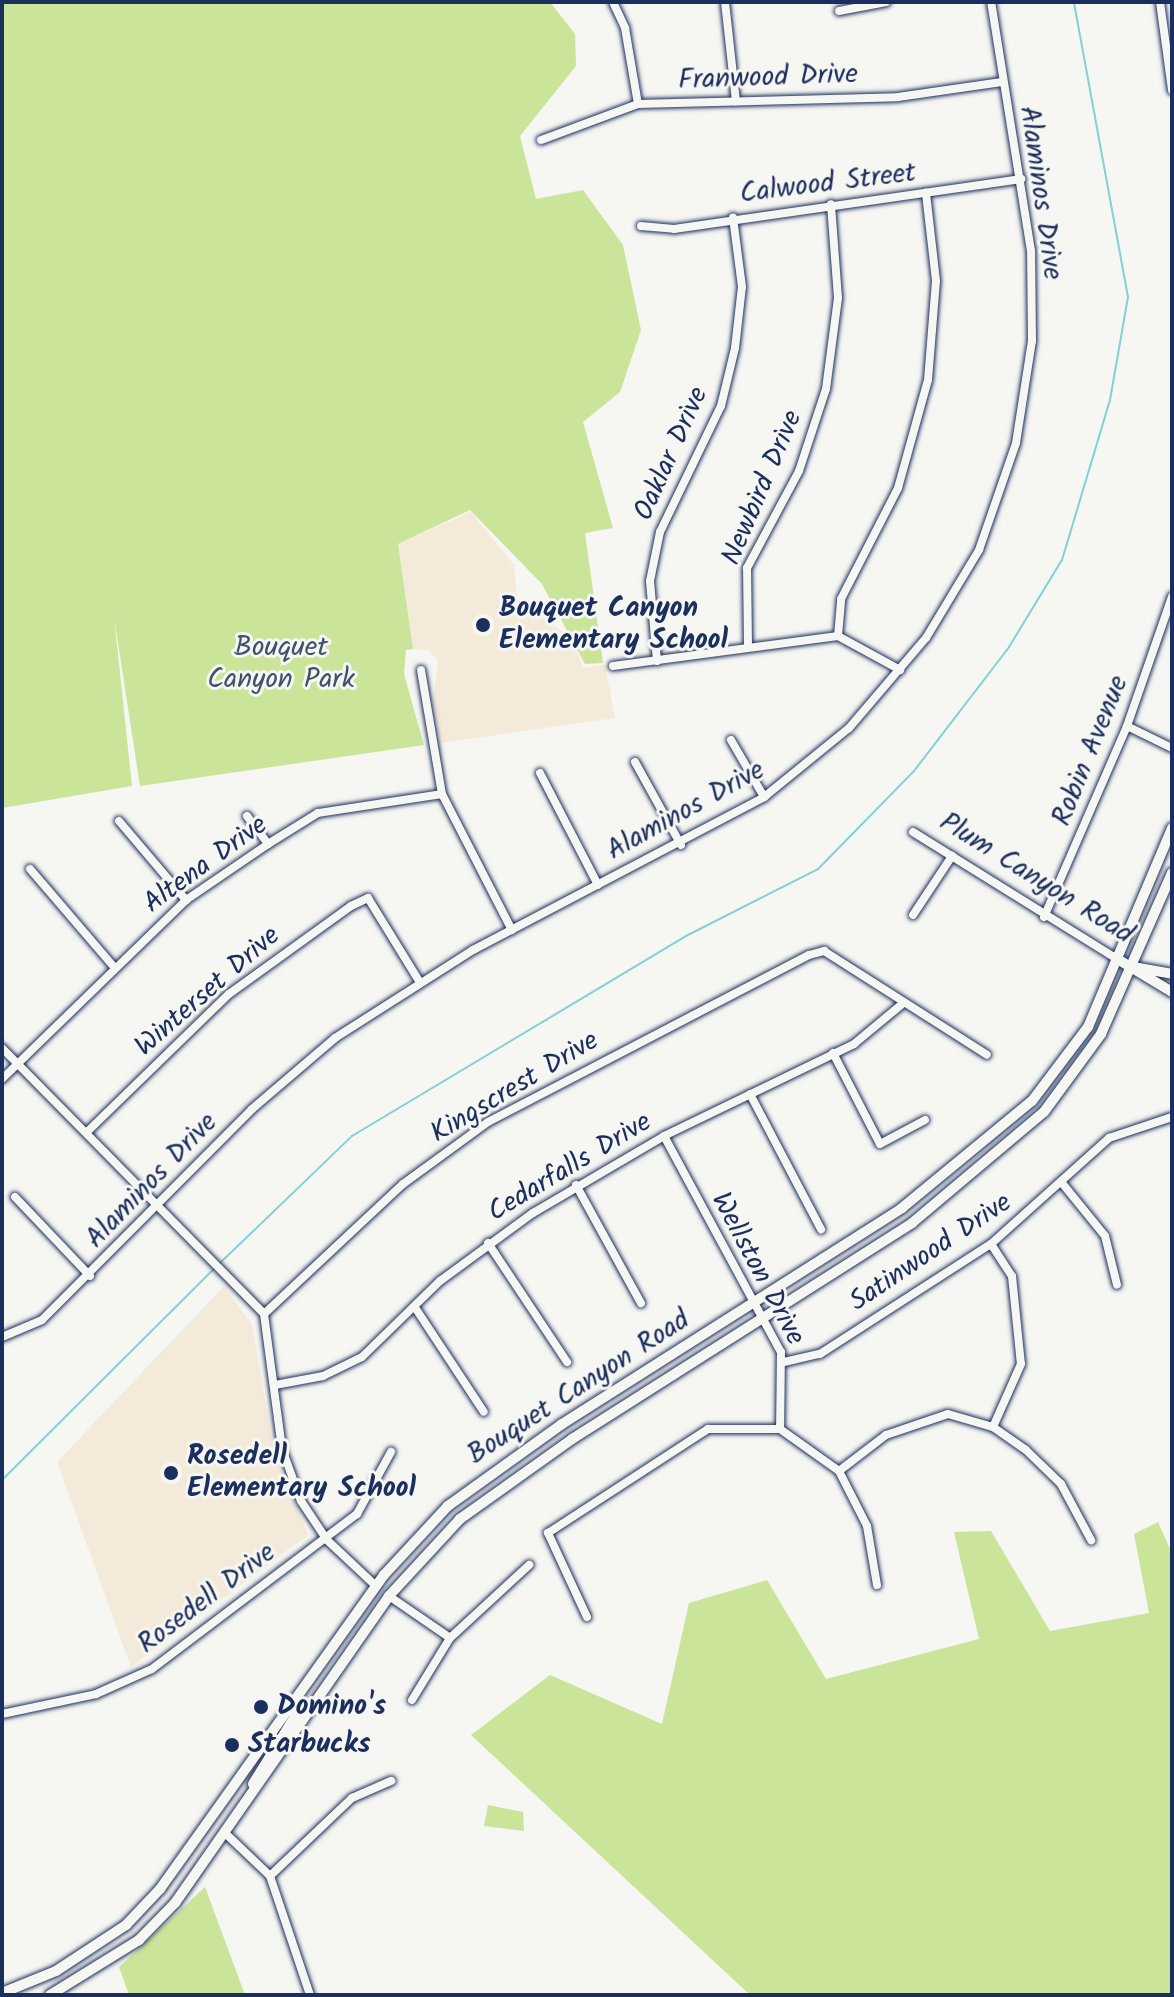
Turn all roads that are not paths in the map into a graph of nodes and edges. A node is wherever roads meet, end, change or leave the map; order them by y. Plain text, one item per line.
1 (613, 2) edge
2 (725, 2) edge
3 (886, 2) edge
4 (991, 2) edge
5 (1160, 2) edge
6 (839, 11) dead end
7 (1002, 82) junction
8 (1172, 90) edge
9 (736, 101) junction
10 (638, 104) junction
11 (541, 140) dead end
12 (1021, 179) junction
13 (926, 193) junction
14 (831, 204) junction
15 (733, 218) junction
16 (641, 226) dead end
17 (1172, 597) edge
18 (838, 636) junction
19 (748, 646) junction
20 (657, 661) junction
21 (613, 666) dead end
22 (421, 670) dead end
23 (900, 670) junction
24 (1127, 726) junction
25 (731, 740) dead end
26 (1172, 748) edge
27 (635, 762) dead end
28 (540, 773) dead end
29 (442, 794) junction
30 (764, 797) junction
31 (247, 816) dead end
32 (119, 821) dead end
33 (1172, 828) edge
34 (913, 832) dead end
35 (268, 844) junction
36 (681, 845) junction
37 (952, 856) junction
38 (30, 869) dead end
39 (1172, 873) edge
40 (598, 885) junction
41 (186, 900) junction
42 (913, 915) dead end
43 (1044, 917) junction
44 (512, 930) junction
45 (1119, 960) junction
46 (114, 967) junction
47 (1133, 967) junction
48 (1172, 974) edge
49 (419, 981) junction
50 (1172, 992) edge
51 (902, 1004) junction
52 (2, 1048) edge
53 (833, 1053) junction
54 (987, 1055) dead end
55 (18, 1064) junction
56 (2, 1079) edge
57 (750, 1094) junction
58 (1172, 1117) edge
59 (925, 1120) dead end
60 (87, 1132) junction
61 (664, 1136) junction
62 (1062, 1183) junction
63 (576, 1185) junction
64 (15, 1197) dead end
65 (158, 1206) junction
66 (821, 1229) dead end
67 (488, 1243) junction
68 (991, 1244) junction
69 (90, 1276) junction
70 (1117, 1285) dead end
71 (753, 1301) junction
72 (641, 1303) dead end
73 (416, 1309) junction
74 (264, 1314) junction
75 (764, 1317) junction
76 (2, 1337) edge
77 (567, 1362) dead end
78 (784, 1362) junction
79 (275, 1385) junction
80 (484, 1412) dead end
81 (993, 1427) junction
82 (780, 1429) junction
83 (391, 1452) dead end
84 (839, 1471) junction
85 (327, 1540) junction
86 (1091, 1540) dead end
87 (529, 1565) dead end
88 (877, 1585) dead end
89 (376, 1586) junction
90 (389, 1596) junction
91 (587, 1617) dead end
92 (450, 1638) junction
93 (412, 1700) dead end
94 (288, 1712) junction
95 (2, 1714) edge
96 (391, 1781) dead end
97 (251, 1794) junction
98 (212, 1824) junction
99 (224, 1832) junction
100 (270, 1876) junction
101 (2, 1993) edge
102 (50, 1995) edge
103 (310, 1995) edge

1 - 10 street
2 - 9 street
3 - 6 street
4 - 7 street, Alaminos Drive
5 - 8 street
7 - 9 street, Franwood Drive
7 - 12 street, Alaminos Drive
9 - 10 street, Franwood Drive
10 - 11 street, Franwood Drive
12 - 13 street, Calwood Street
12 - 23 street, Alaminos Drive
13 - 14 street, Calwood Street
13 - 18 street
14 - 15 street, Calwood Street
14 - 19 street, Newbird Drive
15 - 16 street, Calwood Street
15 - 20 street, Oaklar Drive
17 - 24 street, Robin Avenue
18 - 19 street
18 - 23 street
19 - 20 street
20 - 21 street
22 - 29 street
23 - 30 street, Alaminos Drive
24 - 26 street
24 - 43 street, Robin Avenue
25 - 30 street
27 - 36 street
28 - 40 street
29 - 35 street, Altena Drive
29 - 44 street
30 - 36 street, Alaminos Drive
31 - 35 street
32 - 41 street
33 - 45 main road, Bouquet Canyon Road
34 - 37 street, Plum Canyon Road
35 - 41 street, Altena Drive
36 - 40 street, Alaminos Drive
37 - 42 street
37 - 43 street, Plum Canyon Road
38 - 46 street
39 - 47 main road, Bouquet Canyon Road
40 - 44 street, Alaminos Drive
41 - 46 street, Altena Drive
43 - 45 street, Plum Canyon Road
44 - 49 street, Alaminos Drive
45 - 47 main road, Plum Canyon Road
45 - 71 main road, Bouquet Canyon Road
46 - 55 street, Altena Drive
47 - 48 main road, Plum Canyon Road
47 - 50 main road, Plum Canyon Road
47 - 75 main road, Bouquet Canyon Road
49 - 60 street, Winterset Drive
49 - 65 street, Alaminos Drive
51 - 53 street, Cedarfalls Drive
51 - 54 street
51 - 74 street, Kingscrest Drive
52 - 55 street
53 - 57 street, Cedarfalls Drive
53 - 59 street
55 - 56 street, Altena Drive
55 - 60 street
57 - 61 street, Cedarfalls Drive
57 - 66 street
58 - 62 street, Satinwood Drive
60 - 65 street
61 - 63 street, Cedarfalls Drive
61 - 71 street, Wellston Drive
62 - 68 street, Satinwood Drive
62 - 70 street
63 - 67 street, Cedarfalls Drive
63 - 72 street
64 - 69 street
65 - 69 street, Alaminos Drive
65 - 74 street
67 - 73 street, Cedarfalls Drive
67 - 77 street
68 - 78 street, Satinwood Drive
68 - 81 street
69 - 76 street, Alaminos Drive
71 - 75 street, Wellston Drive
71 - 89 main road, Bouquet Canyon Road
73 - 79 street, Cedarfalls Drive
73 - 80 street
74 - 79 street
75 - 78 street, Wellston Drive
75 - 90 main road, Bouquet Canyon Road
78 - 82 street, Wellston Drive
79 - 85 street
81 - 84 street
81 - 86 street
82 - 84 street
82 - 91 street
83 - 85 street, Rosedell Drive
84 - 88 street
85 - 89 street
85 - 95 street, Rosedell Drive
87 - 92 street
89 - 90 main road
89 - 94 main road, Bouquet Canyon Road
90 - 92 street
90 - 97 main road, Bouquet Canyon Road
92 - 93 street
94 - 97 main road
94 - 98 main road, Bouquet Canyon Road
96 - 100 street
97 - 99 main road, Bouquet Canyon Road
98 - 99 main road
98 - 101 main road, Bouquet Canyon Road
99 - 100 street
99 - 102 main road, Bouquet Canyon Road
100 - 103 street

